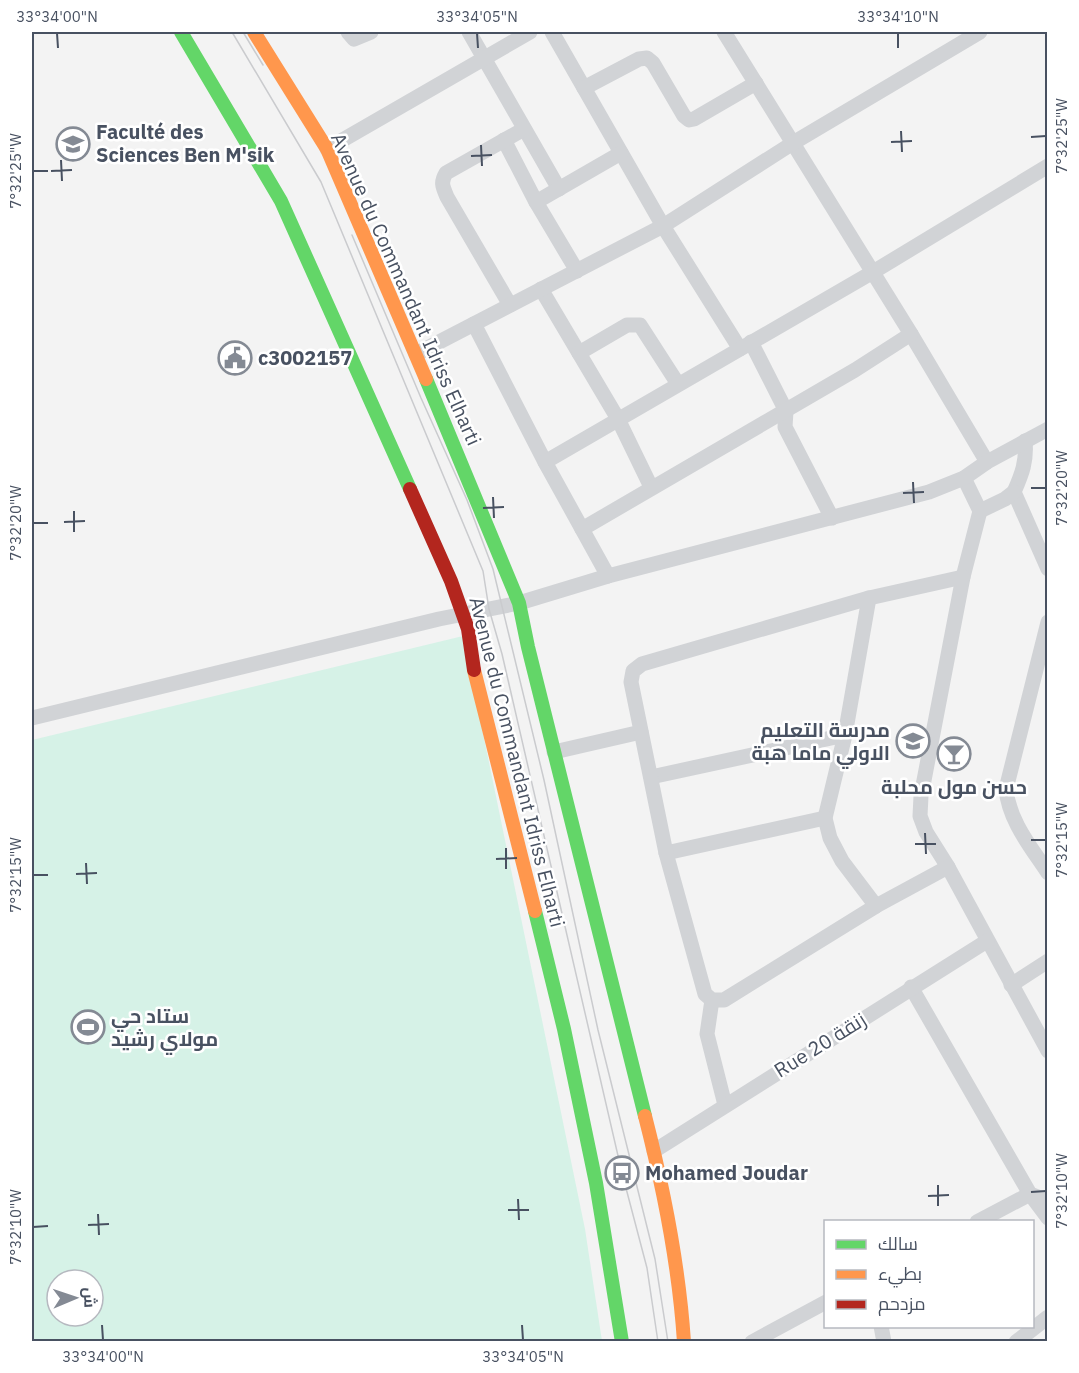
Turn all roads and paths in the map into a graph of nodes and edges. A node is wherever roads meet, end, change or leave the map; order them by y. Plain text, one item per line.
1 (182, 32) edge
2 (254, 32) edge
3 (348, 32) edge
4 (370, 32) edge
5 (468, 32) edge
6 (530, 32) edge
7 (552, 32) edge
8 (724, 32) edge
9 (980, 32) edge
10 (482, 58) junction
11 (756, 83) junction
12 (584, 88) junction
13 (524, 129) junction
14 (504, 140) junction
15 (793, 143) junction
16 (327, 149) junction
17 (621, 153) junction
18 (1047, 166) edge
19 (559, 189) junction
20 (536, 202) junction
21 (663, 226) junction
22 (577, 271) junction
23 (873, 272) junction
24 (542, 290) junction
25 (510, 305) junction
26 (474, 324) junction
27 (911, 333) junction
28 (746, 345) junction
29 (579, 353) junction
30 (416, 354) junction
31 (678, 384) junction
32 (786, 411) junction
33 (618, 419) junction
34 (1047, 429) edge
35 (1025, 441) junction
36 (545, 462) junction
37 (987, 462) junction
38 (964, 478) junction
39 (651, 487) junction
40 (1014, 492) junction
41 (980, 511) junction
42 (832, 518) junction
43 (582, 529) junction
44 (1047, 569) edge
45 (608, 576) junction
46 (963, 577) junction
47 (869, 598) junction
48 (519, 603) junction
49 (463, 614) junction
50 (1047, 622) edge
51 (32, 718) edge
52 (641, 732) junction
53 (845, 735) junction
54 (554, 752) junction
55 (651, 777) junction
56 (825, 818) junction
57 (666, 853) junction
58 (948, 867) junction
59 (1047, 873) edge
60 (876, 906) junction
61 (987, 941) junction
62 (1047, 961) edge
63 (1011, 985) junction
64 (911, 987) junction
65 (712, 999) junction
66 (1047, 1051) edge
67 (725, 1105) junction
68 (654, 1151) junction
69 (1030, 1194) junction
70 (1047, 1201) edge
71 (1047, 1218) edge
72 (979, 1220) edge
73 (824, 1303) edge
74 (1047, 1317) edge
75 (1034, 1327) edge
76 (1033, 1328) edge
77 (770, 1337) edge
78 (622, 1341) edge
79 (684, 1341) edge
80 (752, 1341) edge
81 (1016, 1341) edge

1 - 49 main road, Avenue du Commandant Idriss Elharti
2 - 16 main road, Avenue du Commandant Idriss Elharti
3 - 4 street
5 - 10 street
6 - 10 street
7 - 12 street
8 - 11 street
9 - 15 street
10 - 13 street
10 - 16 street
11 - 12 street
11 - 15 street
12 - 17 street
13 - 14 street
13 - 19 street
14 - 20 street
14 - 25 street
15 - 21 street
15 - 23 street
16 - 30 main road, Avenue du Commandant Idriss Elharti
17 - 19 street
17 - 21 street
18 - 23 street
19 - 20 street
20 - 22 street
21 - 22 street
21 - 28 street
22 - 24 street
23 - 27 street
23 - 28 street
24 - 25 street
24 - 29 street
25 - 26 street
26 - 30 street
26 - 36 street
27 - 32 street
27 - 37 street
28 - 31 street
28 - 32 street
29 - 31 street
29 - 33 street
30 - 48 main road, Avenue du Commandant Idriss Elharti
31 - 33 street
32 - 39 street
32 - 42 street
33 - 36 street
33 - 39 street
34 - 35 street
35 - 37 street
35 - 40 street
36 - 43 street
37 - 38 street
38 - 41 street
38 - 42 street
39 - 43 street
40 - 41 street
40 - 44 street
41 - 46 street
42 - 45 street
43 - 45 street
45 - 48 street
46 - 47 street
46 - 58 street
47 - 52 street
47 - 53 street
48 - 49 street
48 - 54 main road, Avenue du Commandant Idriss Elharti
49 - 51 street
49 - 78 main road, Avenue du Commandant Idriss Elharti
50 - 59 street
52 - 54 street
52 - 55 street
53 - 55 street
53 - 56 street
54 - 68 main road, Avenue du Commandant Idriss Elharti
55 - 57 street
56 - 57 street
56 - 60 street
57 - 65 street
58 - 60 street
58 - 61 street
60 - 65 street
61 - 63 street
61 - 64 street, Rue 20 زنقة
62 - 63 street
63 - 66 street
64 - 67 street, Rue 20 زنقة
64 - 69 street
65 - 67 street
67 - 68 street, Rue 20 زنقة
68 - 79 main road, Avenue du Commandant Idriss Elharti
69 - 70 street
69 - 71 street
69 - 72 street
73 - 77 street
74 - 75 street
76 - 81 street
77 - 80 street

